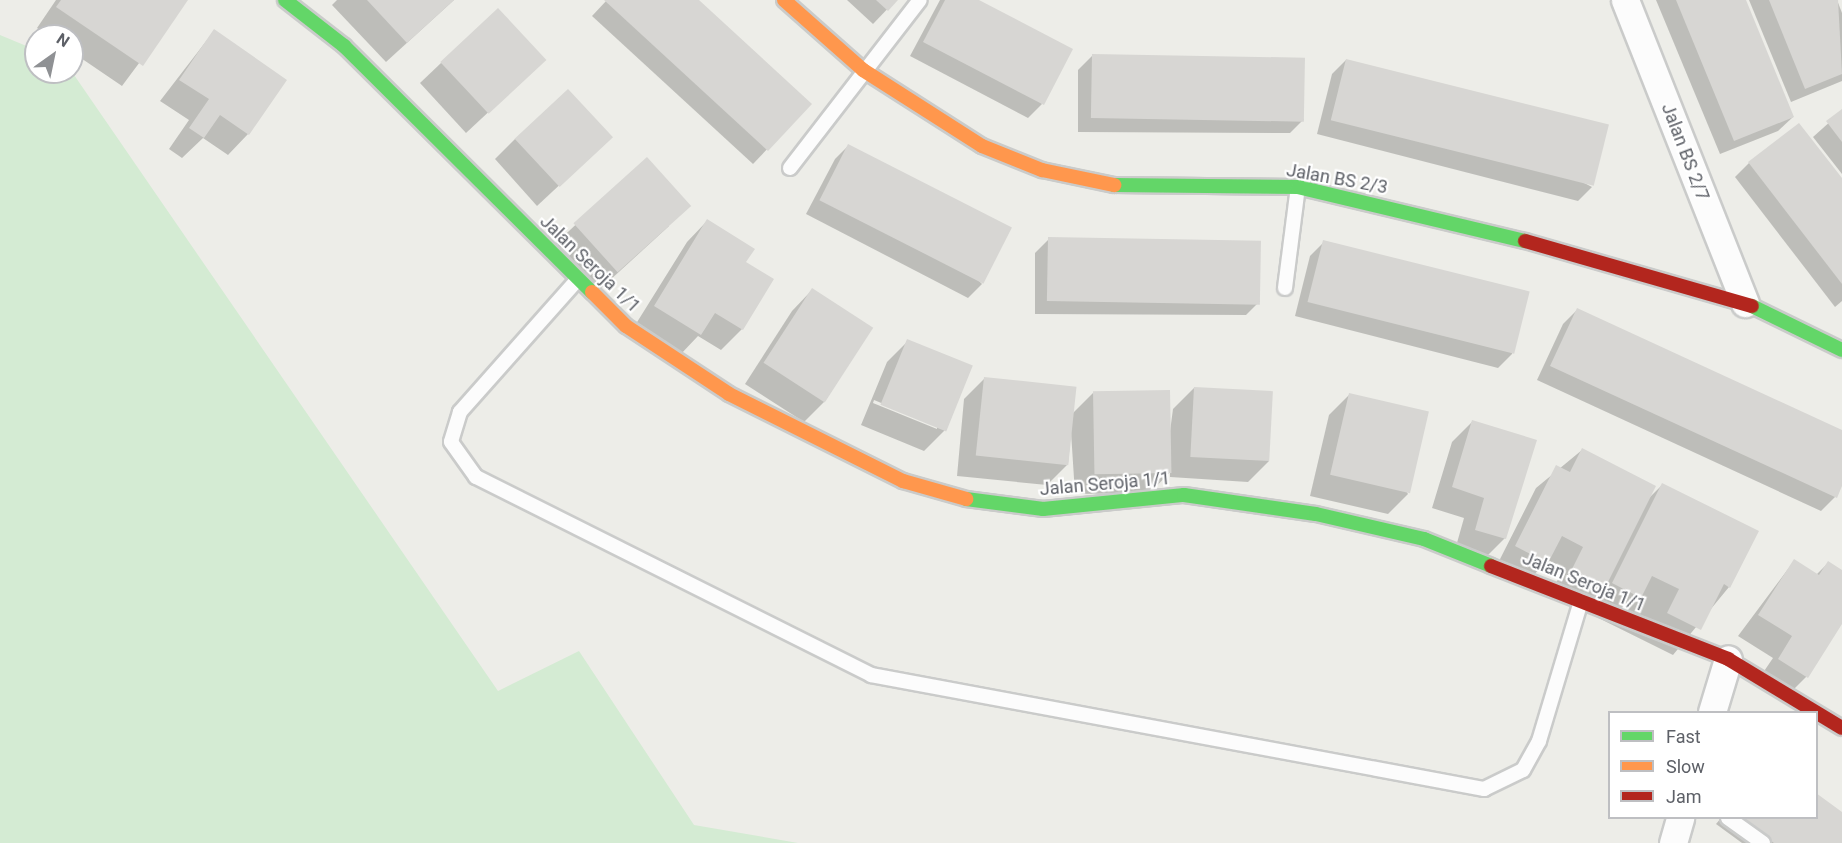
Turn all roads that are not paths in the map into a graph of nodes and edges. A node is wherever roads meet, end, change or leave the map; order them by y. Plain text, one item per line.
1 (285, 0) edge
2 (784, 0) edge
3 (920, 0) edge
4 (1625, 0) edge
5 (863, 70) junction
6 (790, 168) dead end
7 (1298, 187) junction
8 (578, 279) junction
9 (1285, 288) dead end
10 (1745, 303) junction
11 (1842, 350) edge
12 (1582, 599) junction
13 (1728, 659) junction
14 (1712, 711) edge
15 (1814, 711) edge
16 (1818, 713) edge
17 (1842, 728) edge
18 (1680, 819) edge
19 (1729, 819) edge
20 (1673, 843) edge
21 (1763, 843) edge

1 - 8 street, Jalan Seroja 1/1
2 - 5 street, Jalan BS 2/3
3 - 5 lane
4 - 10 street, Jalan BS 2/7
5 - 6 lane
5 - 7 street, Jalan BS 2/3
7 - 9 lane
7 - 10 street, Jalan BS 2/3
8 - 12 street, Jalan Seroja 1/1
8 - 12 lane
10 - 11 street, Jalan BS 2/3
12 - 13 street, Jalan Seroja 1/1
13 - 14 street
13 - 15 street, Jalan Seroja 1/1
16 - 17 street, Jalan Seroja 1/1
18 - 20 street
19 - 21 lane

